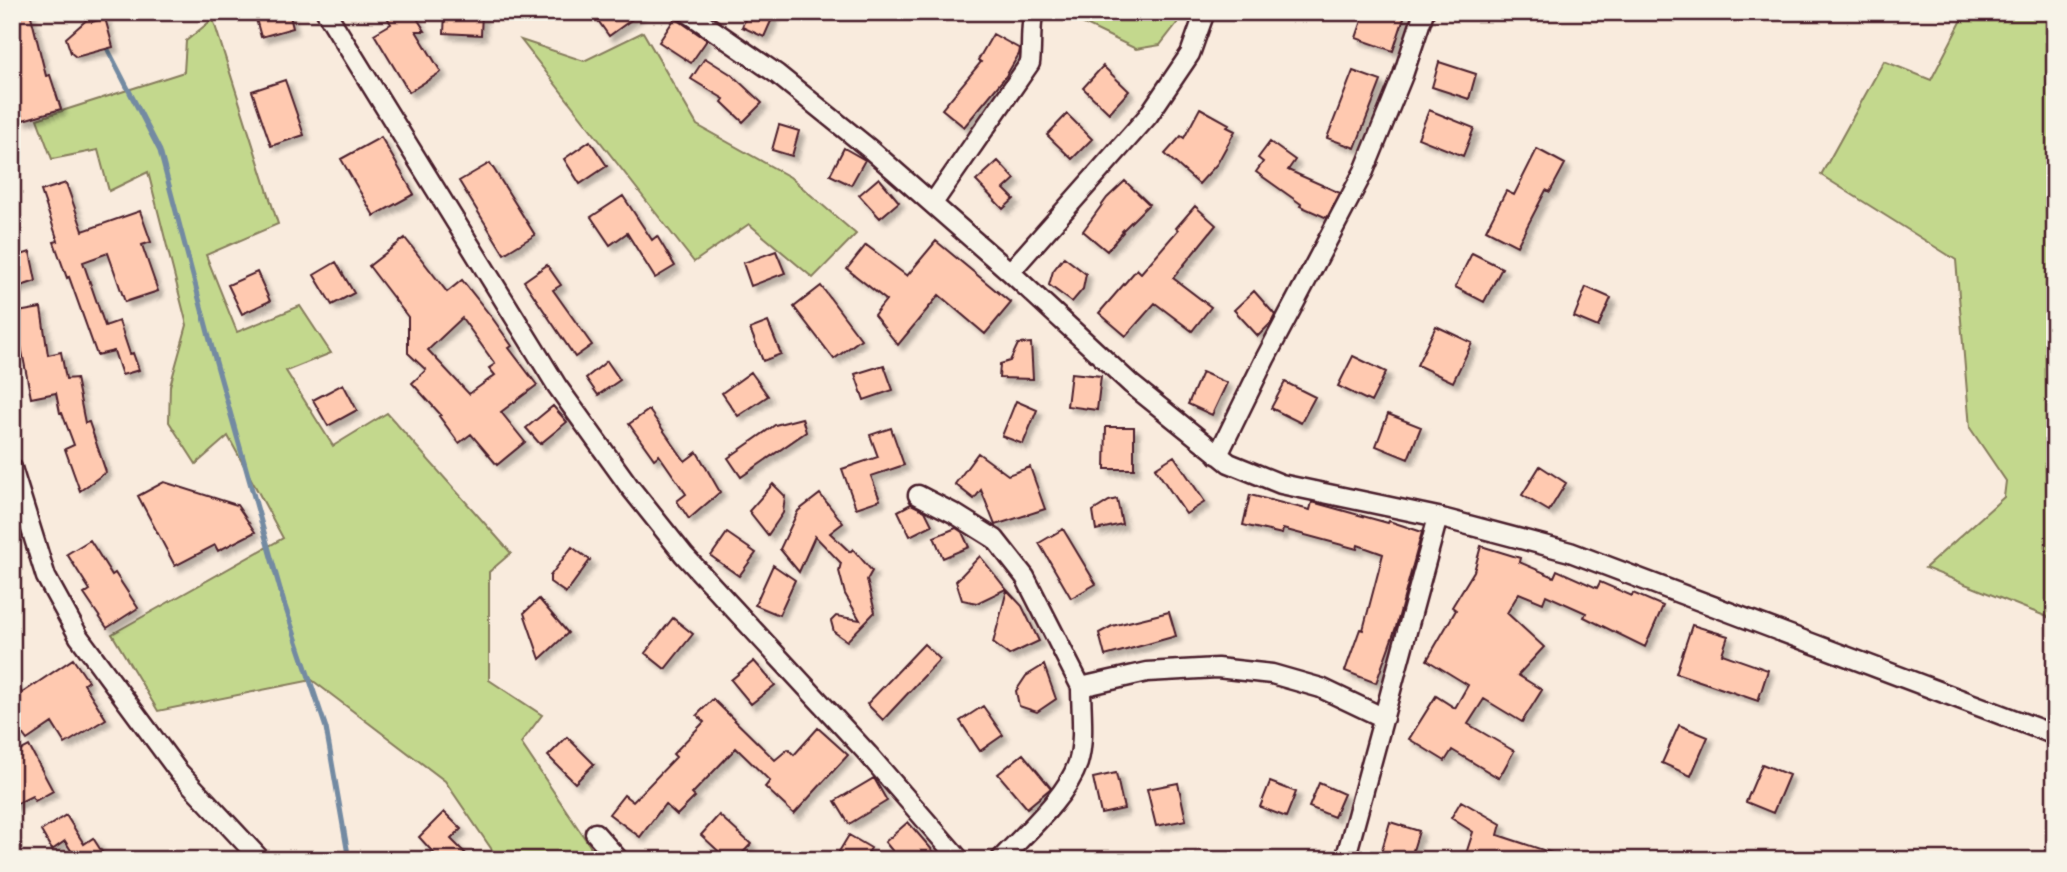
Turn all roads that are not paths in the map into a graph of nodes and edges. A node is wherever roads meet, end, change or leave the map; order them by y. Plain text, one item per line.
1 (326, 12) edge
2 (687, 12) edge
3 (1034, 12) edge
4 (1205, 12) edge
5 (1424, 12) edge
6 (933, 203) junction
7 (1010, 272) junction
8 (1218, 455) junction
9 (12, 468) edge
10 (918, 495) dead end
11 (1438, 517) junction
12 (1081, 687) junction
13 (1384, 718) junction
14 (2055, 735) edge
15 (595, 833) dead end
16 (956, 858) edge
17 (261, 860) edge
18 (620, 860) edge
19 (1000, 860) edge
20 (1345, 860) edge

1 - 16 street
2 - 6 street
3 - 6 street
4 - 7 street
5 - 8 street
6 - 7 street
7 - 8 street
8 - 11 street
9 - 17 street
10 - 12 street
11 - 13 street
11 - 14 street
12 - 13 street
12 - 19 street
13 - 20 street
15 - 18 street

